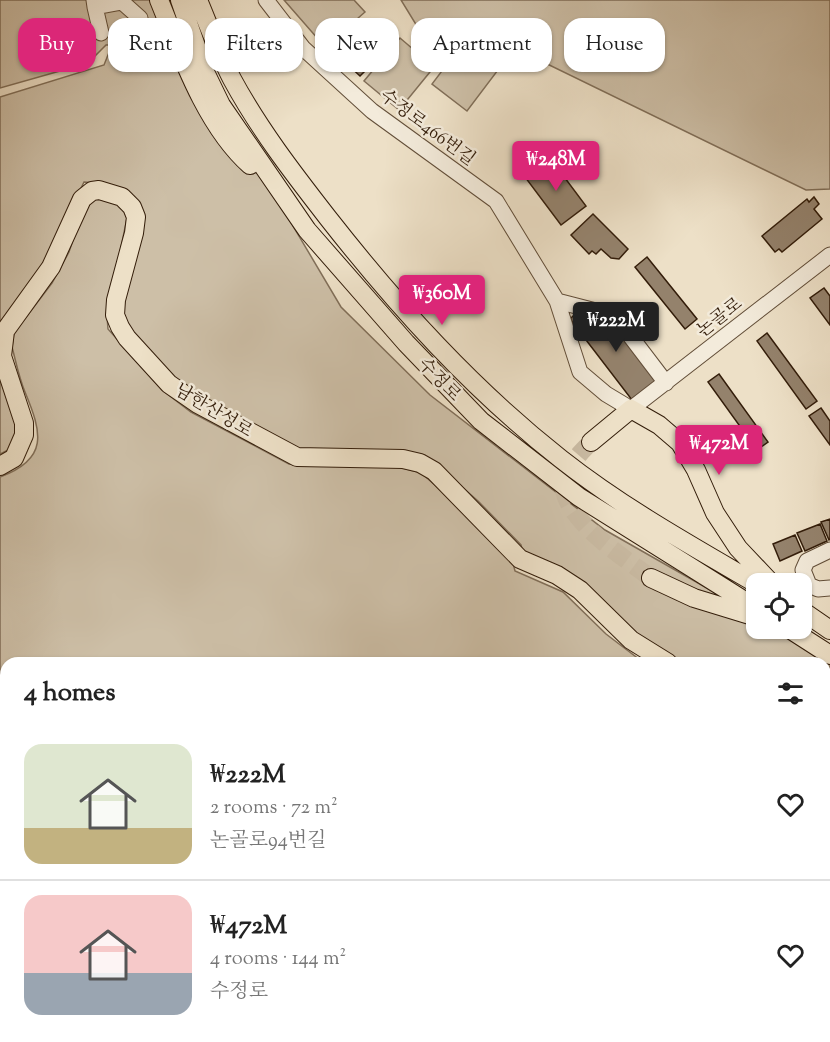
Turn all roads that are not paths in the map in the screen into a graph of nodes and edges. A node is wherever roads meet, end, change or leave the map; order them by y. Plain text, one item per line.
1 (159, 0) edge
2 (180, 0) edge
3 (198, 0) edge
4 (266, 0) edge
5 (95, 4) edge
6 (140, 18) dead end
7 (101, 33) dead end
8 (279, 191) junction
9 (830, 255) edge
10 (557, 301) junction
11 (666, 383) junction
12 (631, 409) junction
13 (591, 442) tunnel mouth
14 (0, 466) edge
15 (830, 550) edge
16 (762, 573) edge
17 (803, 573) edge
18 (651, 578) tunnel mouth
19 (746, 578) edge
20 (812, 587) edge
21 (830, 588) edge
22 (746, 602) edge
23 (746, 614) edge
24 (812, 618) edge
25 (830, 630) edge
26 (800, 639) edge
27 (804, 639) edge
28 (830, 655) edge
29 (658, 657) edge
30 (819, 657) edge

1 - 8 main road
2 - 8 main road, 수정로
3 - 19 main road, 수정로
4 - 10 street, 수정로466번길
5 - 6 street
5 - 7 street
8 - 22 main road, 수정로
9 - 11 street, 논골로
10 - 11 street
10 - 12 street, 수정로466번길
11 - 12 street, 논골로
12 - 13 main road
12 - 16 main road
14 - 29 main road, 남한산성로
15 - 17 street
18 - 23 main road
20 - 21 street
24 - 25 main road
26 - 30 main road
27 - 28 main road

